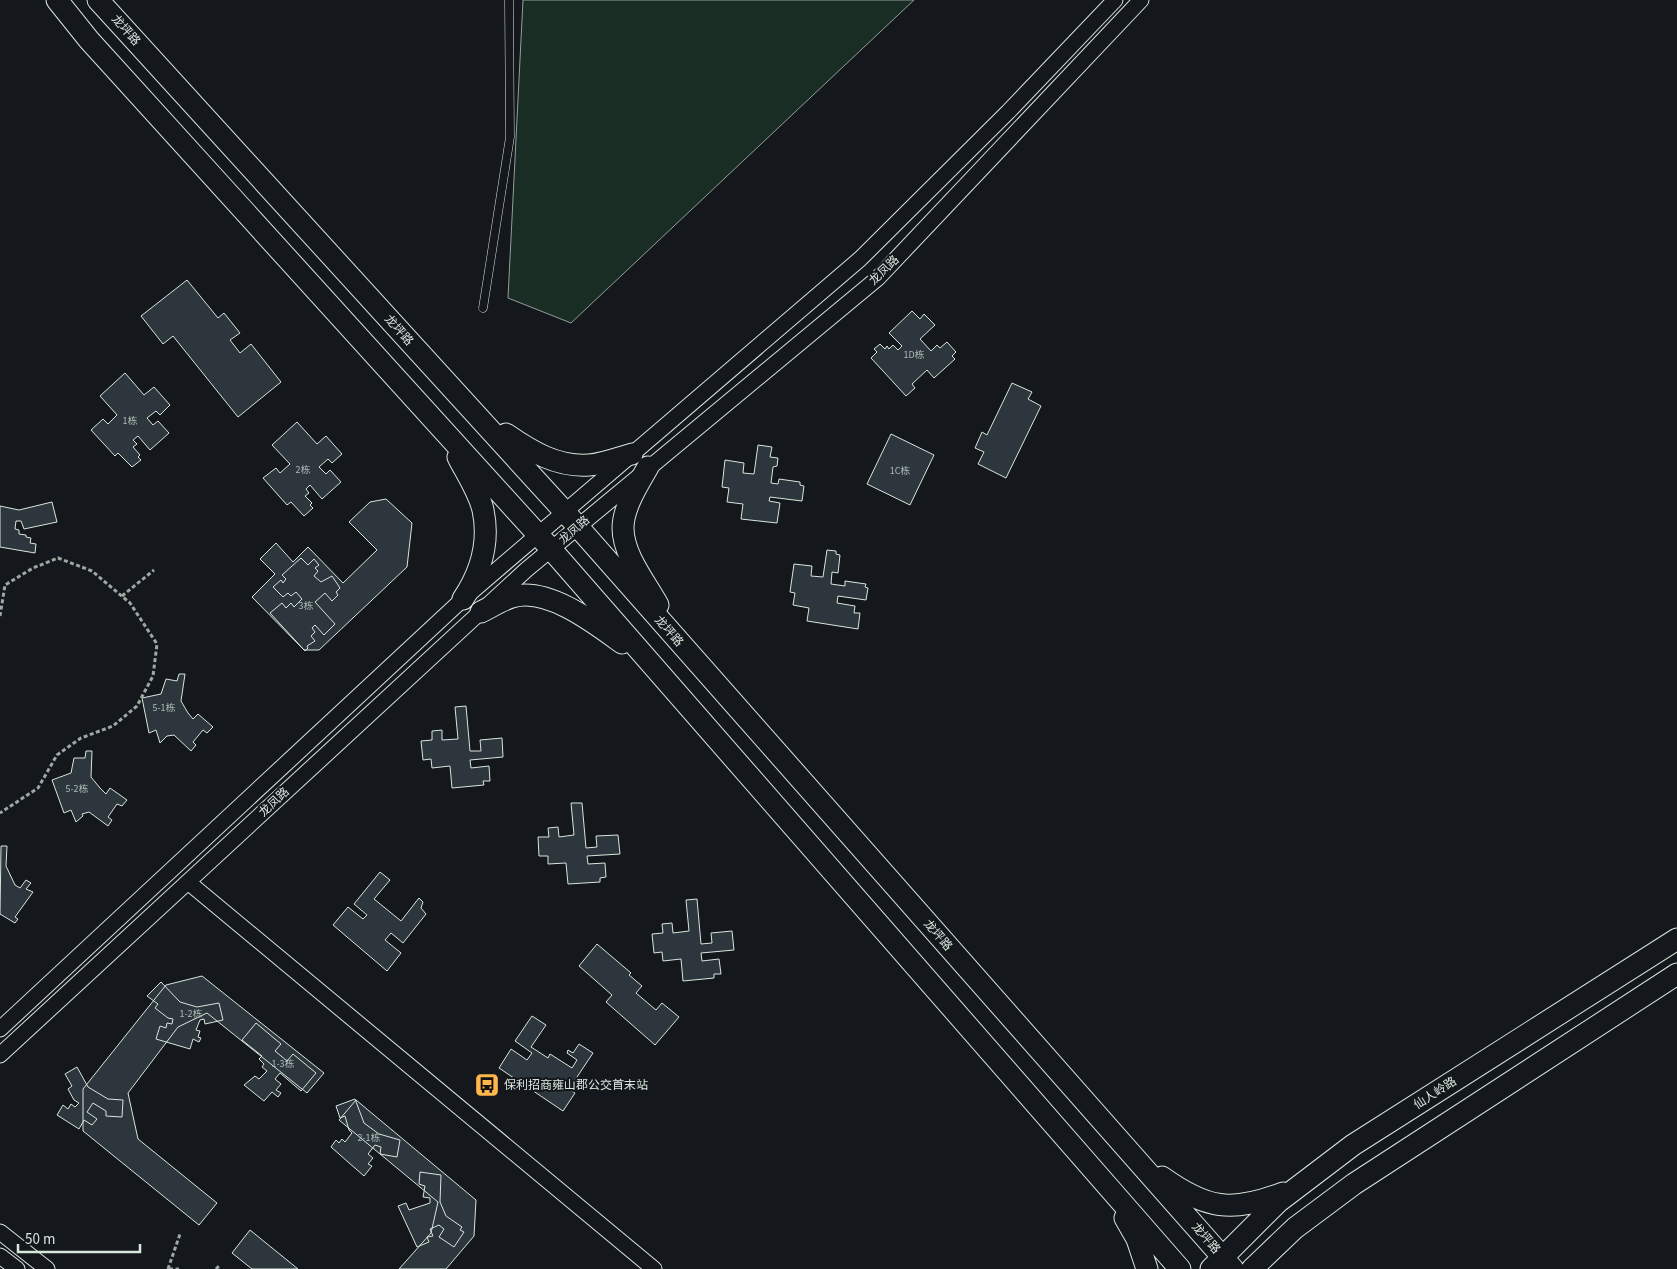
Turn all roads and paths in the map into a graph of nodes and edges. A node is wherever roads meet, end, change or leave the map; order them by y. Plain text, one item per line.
1 (57, 0) edge
2 (98, 0) edge
3 (509, 0) edge
4 (1115, 0) edge
5 (1141, 0) edge
6 (483, 308) dead end
7 (471, 409) junction
8 (448, 436) junction
9 (632, 454) junction
10 (648, 468) junction
11 (570, 519) junction
12 (544, 542) junction
13 (154, 570) dead end
14 (122, 596) junction
15 (463, 599) junction
16 (481, 612) junction
17 (0, 616) edge
18 (678, 641) junction
19 (653, 665) junction
20 (0, 813) edge
21 (188, 882) junction
22 (1677, 939) edge
23 (1677, 974) edge
24 (0, 1029) edge
25 (0, 1055) edge
26 (1131, 1153) junction
27 (1102, 1179) junction
28 (1292, 1190) junction
29 (0, 1232) edge
30 (180, 1234) dead end
31 (0, 1256) edge
32 (1222, 1265) edge
33 (17, 1269) edge
34 (47, 1269) edge
35 (168, 1269) edge
36 (179, 1269) edge
37 (654, 1269) edge
38 (1148, 1269) edge
39 (1180, 1269) edge
40 (1252, 1269) edge

1 - 8 main road
2 - 7 main road, 龙坪路
3 - 6 lane
4 - 9 street, 龙凤路
5 - 10 street, 龙凤路
7 - 9 main road
7 - 11 main road, 龙坪路
8 - 12 main road
8 - 15 main road
9 - 11 street, 龙凤路
10 - 11 street, 龙凤路
10 - 18 main road
11 - 12 street, 龙凤路
11 - 12 street, 龙凤路
11 - 18 main road, 龙坪路
12 - 15 street, 龙凤路
12 - 16 street, 龙凤路
12 - 19 main road
13 - 14 path
14 - 17 path
14 - 20 path
15 - 24 street, 龙凤路
16 - 19 main road
16 - 21 street, 龙凤路
18 - 26 main road, 龙坪路
19 - 27 main road
21 - 25 street, 龙凤路
21 - 37 street
22 - 28 main road, 仙人岭路
23 - 40 main road
26 - 28 main road
26 - 32 main road, 龙坪路
27 - 38 main road
27 - 39 main road
28 - 32 main road, 仙人岭路
29 - 34 street
30 - 35 path
31 - 33 street
35 - 36 path

